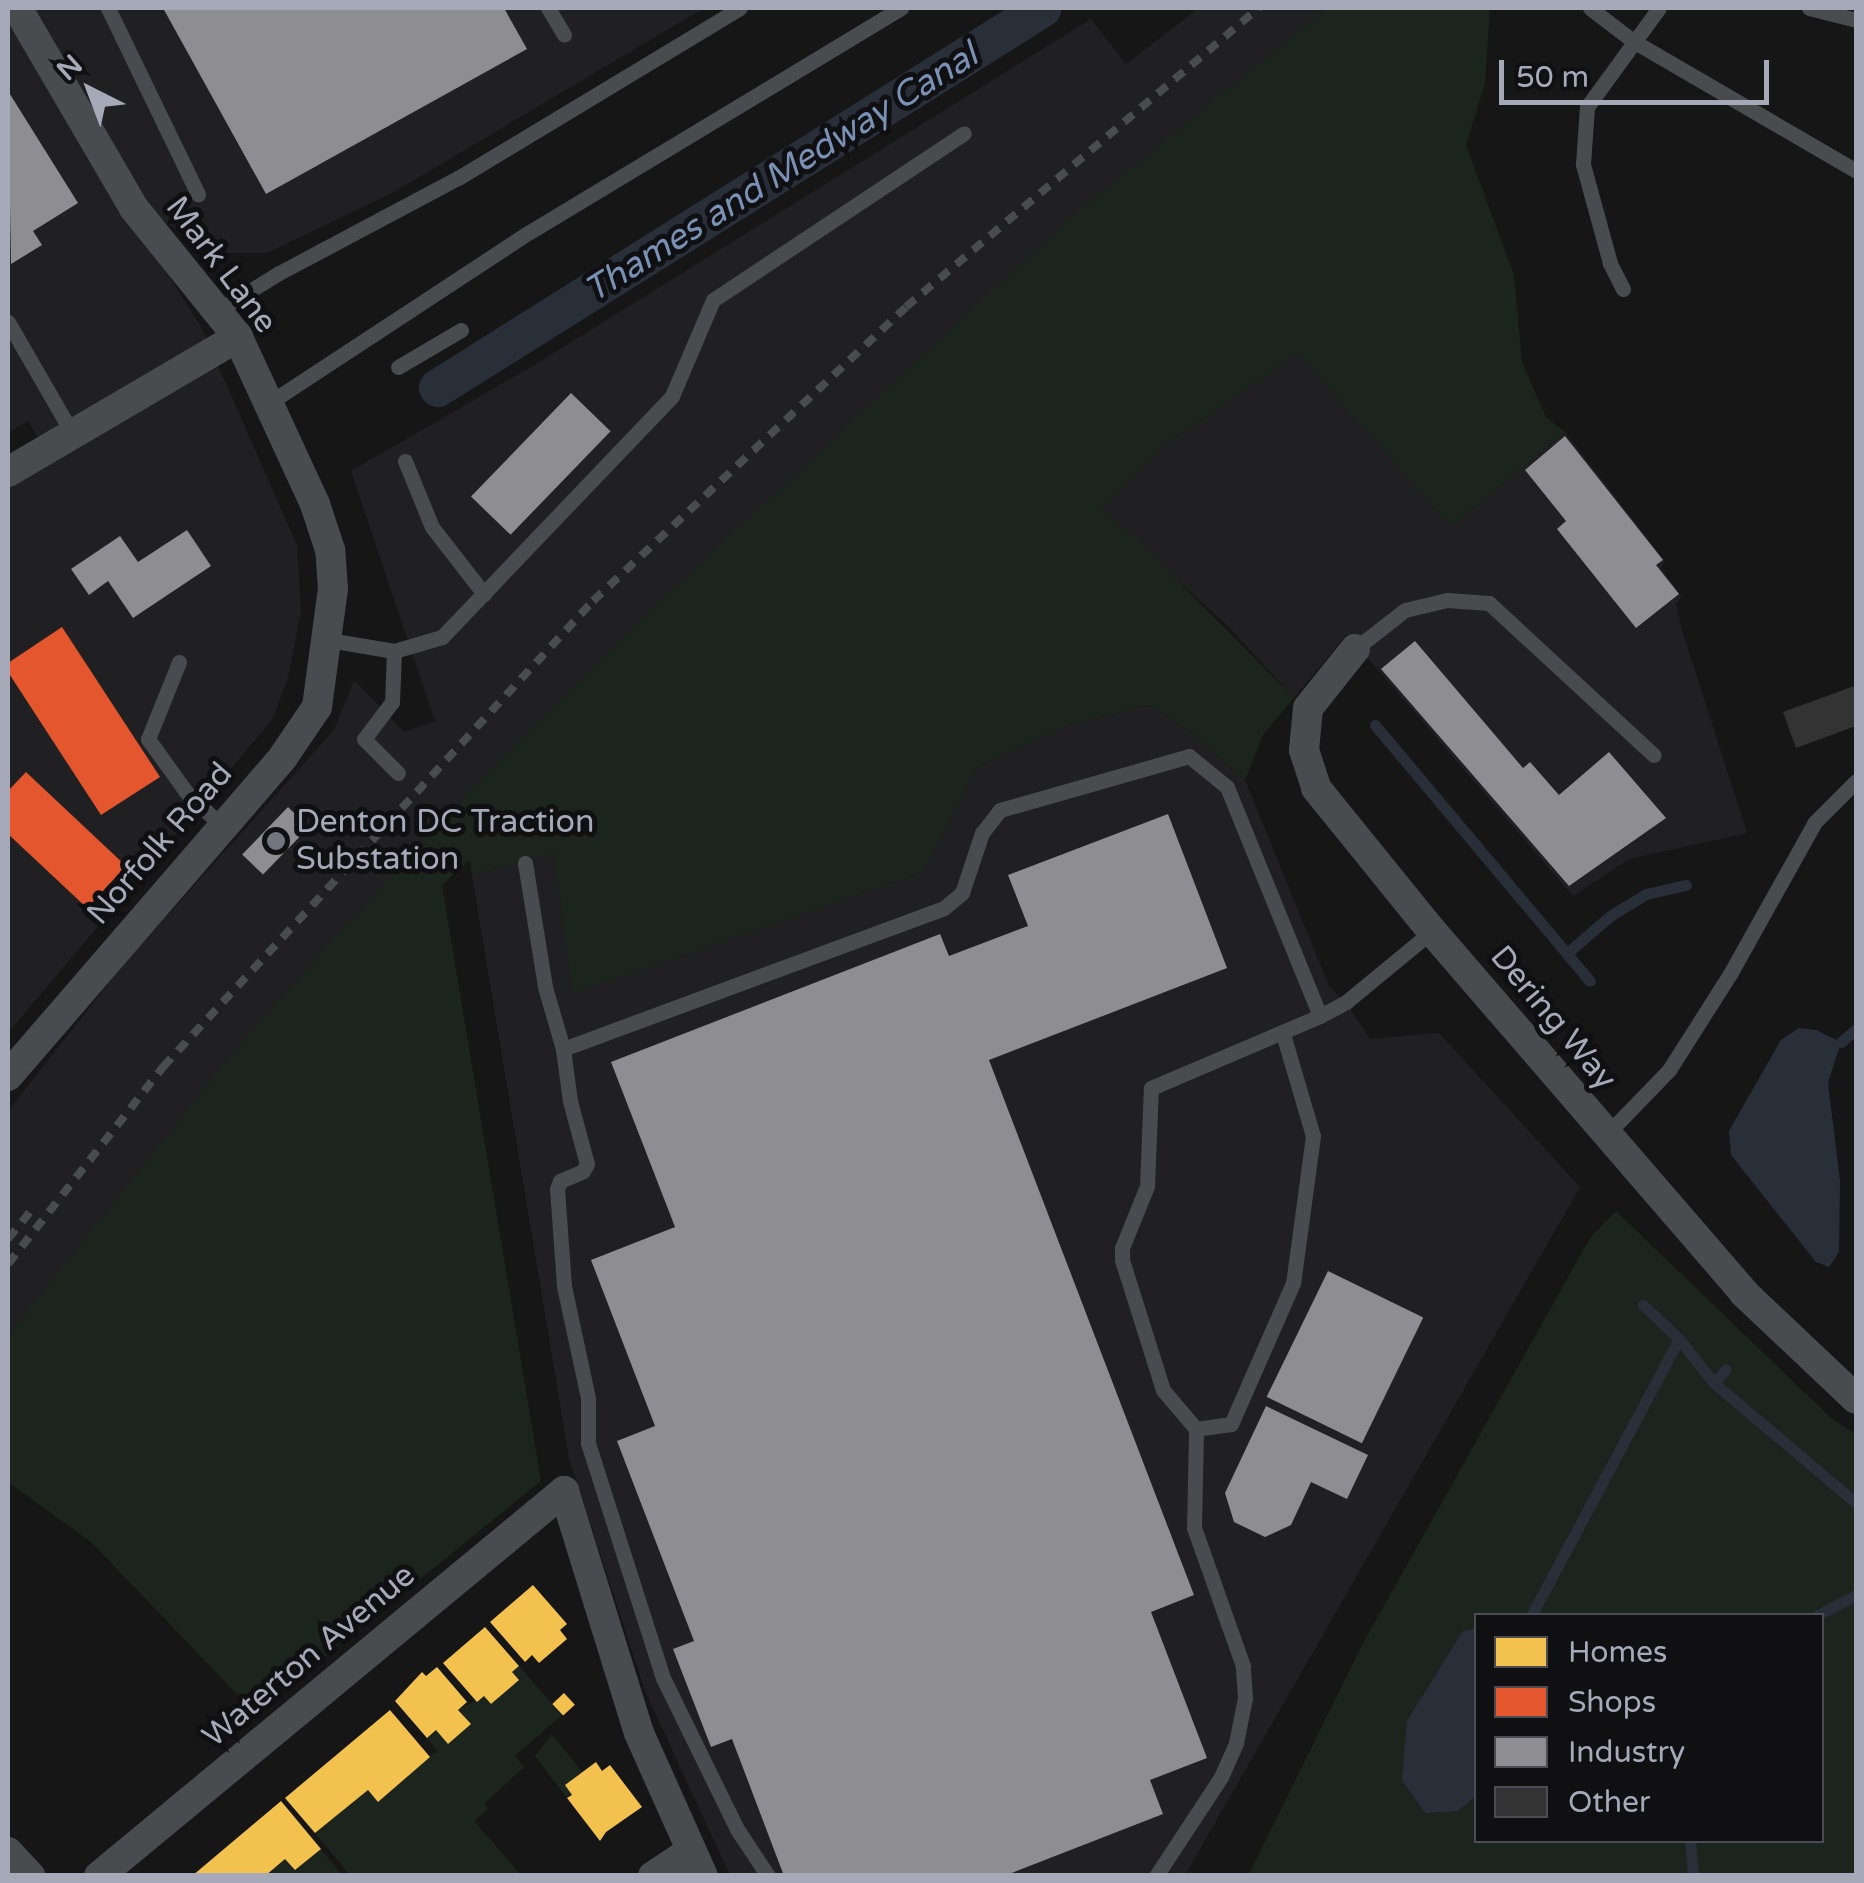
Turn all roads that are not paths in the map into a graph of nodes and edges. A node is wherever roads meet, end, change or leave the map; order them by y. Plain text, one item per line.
1 (17, 8) edge
2 (108, 8) edge
3 (548, 8) edge
4 (740, 8) edge
5 (901, 8) edge
6 (1590, 8) edge
7 (1659, 8) edge
8 (1809, 8) edge
9 (1856, 20) edge
10 (564, 35) dead end
11 (1632, 40) junction
12 (964, 133) dead end
13 (1856, 170) edge
14 (198, 194) dead end
15 (1622, 289) dead end
16 (218, 310) junction
17 (8, 322) edge
18 (462, 330) dead end
19 (238, 338) junction
20 (398, 367) dead end
21 (269, 403) junction
22 (72, 433) junction
23 (404, 461) dead end
24 (8, 472) edge
25 (484, 594) junction
26 (329, 640) junction
27 (1355, 650) joint
28 (394, 651) junction
29 (179, 662) dead end
30 (1654, 755) dead end
31 (398, 773) dead end
32 (1856, 781) edge
33 (222, 827) junction
34 (525, 863) dead end
35 (1432, 931) junction
36 (1320, 1016) junction
37 (1283, 1034) junction
38 (563, 1049) junction
39 (8, 1076) edge
40 (1606, 1135) junction
41 (1856, 1399) edge
42 (1196, 1429) junction
43 (8, 1852) edge
44 (697, 1863) edge
45 (30, 1876) edge
46 (100, 1876) edge
47 (654, 1876) edge
48 (768, 1876) edge
49 (1156, 1876) edge

1 - 16 street, Mark Lane
2 - 14 lane
3 - 10 lane
4 - 16 lane
5 - 21 lane
6 - 11 lane
7 - 11 lane
8 - 9 lane
11 - 13 lane
11 - 15 lane
12 - 25 lane
16 - 19 street, Mark Lane
17 - 22 lane
18 - 20 lane
19 - 21 street, Mark Lane
19 - 22 street
21 - 26 street, Mark Lane
22 - 24 street
23 - 25 lane
25 - 28 lane
26 - 28 lane
26 - 33 street, Norfolk Road
27 - 30 lane
27 - 35 street, Dering Way
28 - 31 lane
29 - 33 lane
32 - 40 lane
33 - 39 street, Norfolk Road
34 - 38 lane
35 - 36 lane
35 - 40 street, Dering Way
36 - 37 lane
36 - 38 lane
37 - 42 lane
37 - 42 lane
38 - 48 lane
40 - 41 street, Dering Way
42 - 49 lane
43 - 45 street
44 - 46 street, Waterton Avenue
44 - 47 street

